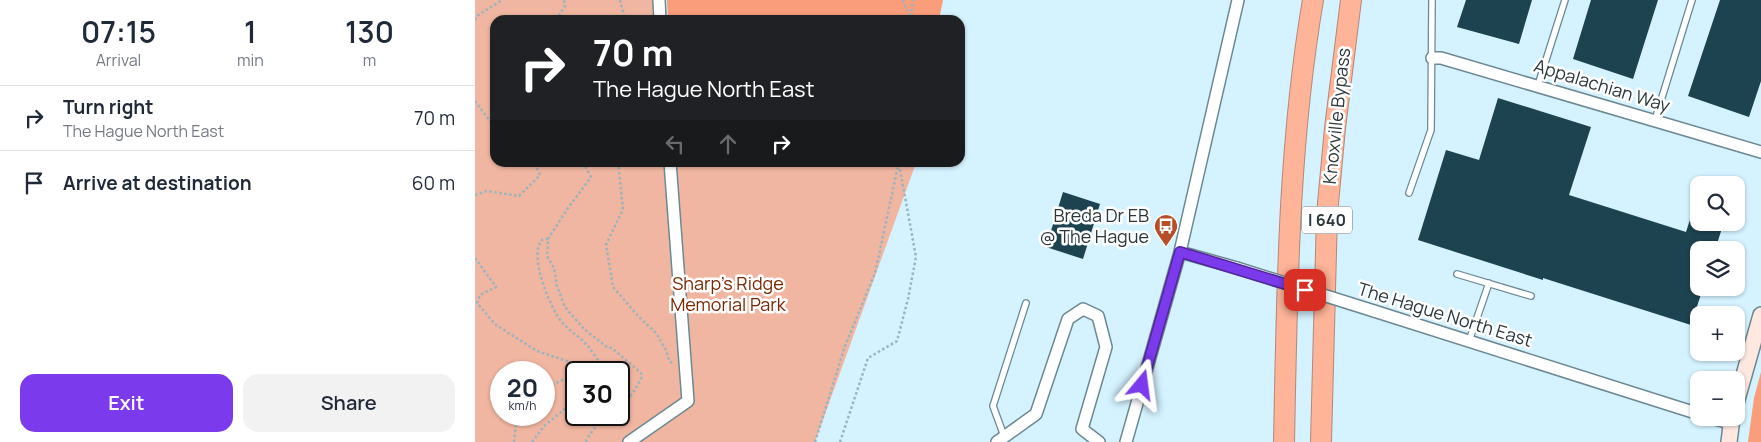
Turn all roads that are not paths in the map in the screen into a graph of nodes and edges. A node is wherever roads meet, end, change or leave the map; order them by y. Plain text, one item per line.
1 (659, 0) edge
2 (1238, 0) edge
3 (1313, 0) edge
4 (1351, 0) edge
5 (1432, 0) edge
6 (1565, 0) edge
7 (1692, 0) edge
8 (660, 15) edge
9 (1432, 58) junction
10 (1538, 85) junction
11 (1655, 120) junction
12 (1761, 152) edge
13 (671, 167) edge
14 (1409, 194) dead end
15 (1180, 252) junction
16 (1457, 274) dead end
17 (1489, 283) junction
18 (1531, 296) dead end
19 (1026, 303) dead end
20 (1761, 315) edge
21 (1469, 341) junction
22 (1745, 371) edge
23 (1690, 411) edge
24 (1730, 426) edge
25 (1000, 439) edge
26 (629, 442) edge
27 (1099, 442) edge
28 (1126, 442) edge
29 (1284, 442) edge
30 (1321, 442) edge
31 (1729, 442) edge

1 - 8 street
2 - 15 street
3 - 29 highway, I 640
4 - 30 highway, Knoxville Bypass / I 640
5 - 9 lane
6 - 10 lane
7 - 11 lane
9 - 10 street, Appalachian Way
9 - 14 lane
10 - 11 street, Appalachian Way
11 - 12 street, Appalachian Way
13 - 26 street
15 - 21 street, The Hague North East, bridge
15 - 28 street
16 - 17 lane
17 - 18 lane
17 - 21 lane
19 - 25 lane
20 - 22 street
21 - 23 street, The Hague North East
24 - 31 street
25 - 27 street

